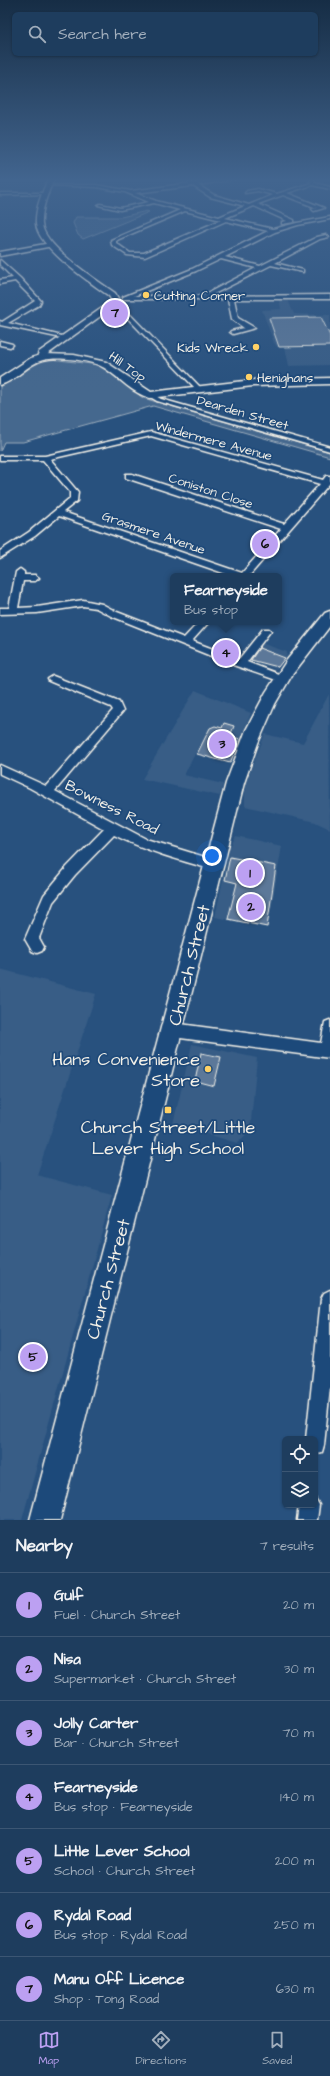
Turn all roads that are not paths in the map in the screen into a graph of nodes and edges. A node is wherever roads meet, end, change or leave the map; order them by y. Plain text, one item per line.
1 (23, 250) edge
2 (57, 250) edge
3 (123, 250) edge
4 (156, 250) edge
5 (235, 250) edge
6 (297, 250) edge
7 (0, 254) edge
8 (221, 257) junction
9 (0, 262) edge
10 (271, 264) junction
11 (262, 268) junction
12 (301, 271) dead end
13 (18, 279) junction
14 (0, 282) edge
15 (330, 297) edge
16 (125, 298) junction
17 (200, 299) junction
18 (231, 299) junction
19 (115, 300) junction
20 (5, 324) edge
21 (0, 330) edge
22 (233, 332) dead end
23 (64, 338) junction
24 (0, 343) edge
25 (10, 345) dead end
26 (42, 357) junction
27 (330, 381) edge
28 (0, 382) edge
29 (198, 388) junction
30 (150, 395) junction
31 (330, 449) edge
32 (0, 458) edge
33 (45, 458) junction
34 (128, 476) dead end
35 (328, 480) edge
36 (58, 513) junction
37 (287, 528) junction
38 (0, 555) edge
39 (232, 573) edge
40 (247, 573) edge
41 (35, 578) dead end
42 (13, 610) junction
43 (0, 611) edge
44 (330, 616) edge
45 (201, 625) edge
46 (266, 631) dead end
47 (186, 642) junction
48 (240, 664) junction
49 (53, 679) dead end
50 (282, 679) junction
51 (0, 769) edge
52 (48, 792) junction
53 (113, 828) junction
54 (214, 865) junction
55 (37, 947) dead end
56 (330, 1027) edge
57 (173, 1030) junction
58 (329, 1051) edge
59 (330, 1299) edge
60 (316, 1436) edge
61 (309, 1508) edge
62 (45, 1520) edge
63 (307, 1520) edge

1 - 7 street
2 - 19 street
3 - 4 street
5 - 8 street
6 - 10 street
8 - 11 street
8 - 16 street
9 - 13 street
10 - 11 street
10 - 12 street
11 - 17 street
13 - 14 street
13 - 20 street
15 - 18 street
16 - 17 street
16 - 19 street
17 - 18 street
18 - 22 street
19 - 23 street
19 - 29 street
20 - 21 street
20 - 23 street
23 - 26 street
24 - 25 street
26 - 28 main road
26 - 30 main road, Hill Top
27 - 29 main road
29 - 30 main road
30 - 31 street, Dearden Street
32 - 33 street, Windermere Avenue
33 - 35 street, Windermere Avenue
33 - 36 street
34 - 37 street, Coniston Close
35 - 37 street
36 - 38 street
36 - 39 street, Grasmere Avenue
37 - 40 street
41 - 42 street
42 - 43 street
42 - 47 street
44 - 50 main road, Church Street
45 - 47 street
46 - 48 street
47 - 48 street
48 - 50 street
49 - 52 street
50 - 54 main road, Church Street
51 - 52 street, Bowness Road
52 - 53 street, Bowness Road
53 - 54 street, Bowness Road
53 - 55 street
54 - 57 main road, Church Street
56 - 58 street
57 - 58 street
57 - 62 main road, Church Street
59 - 60 street
61 - 63 street

